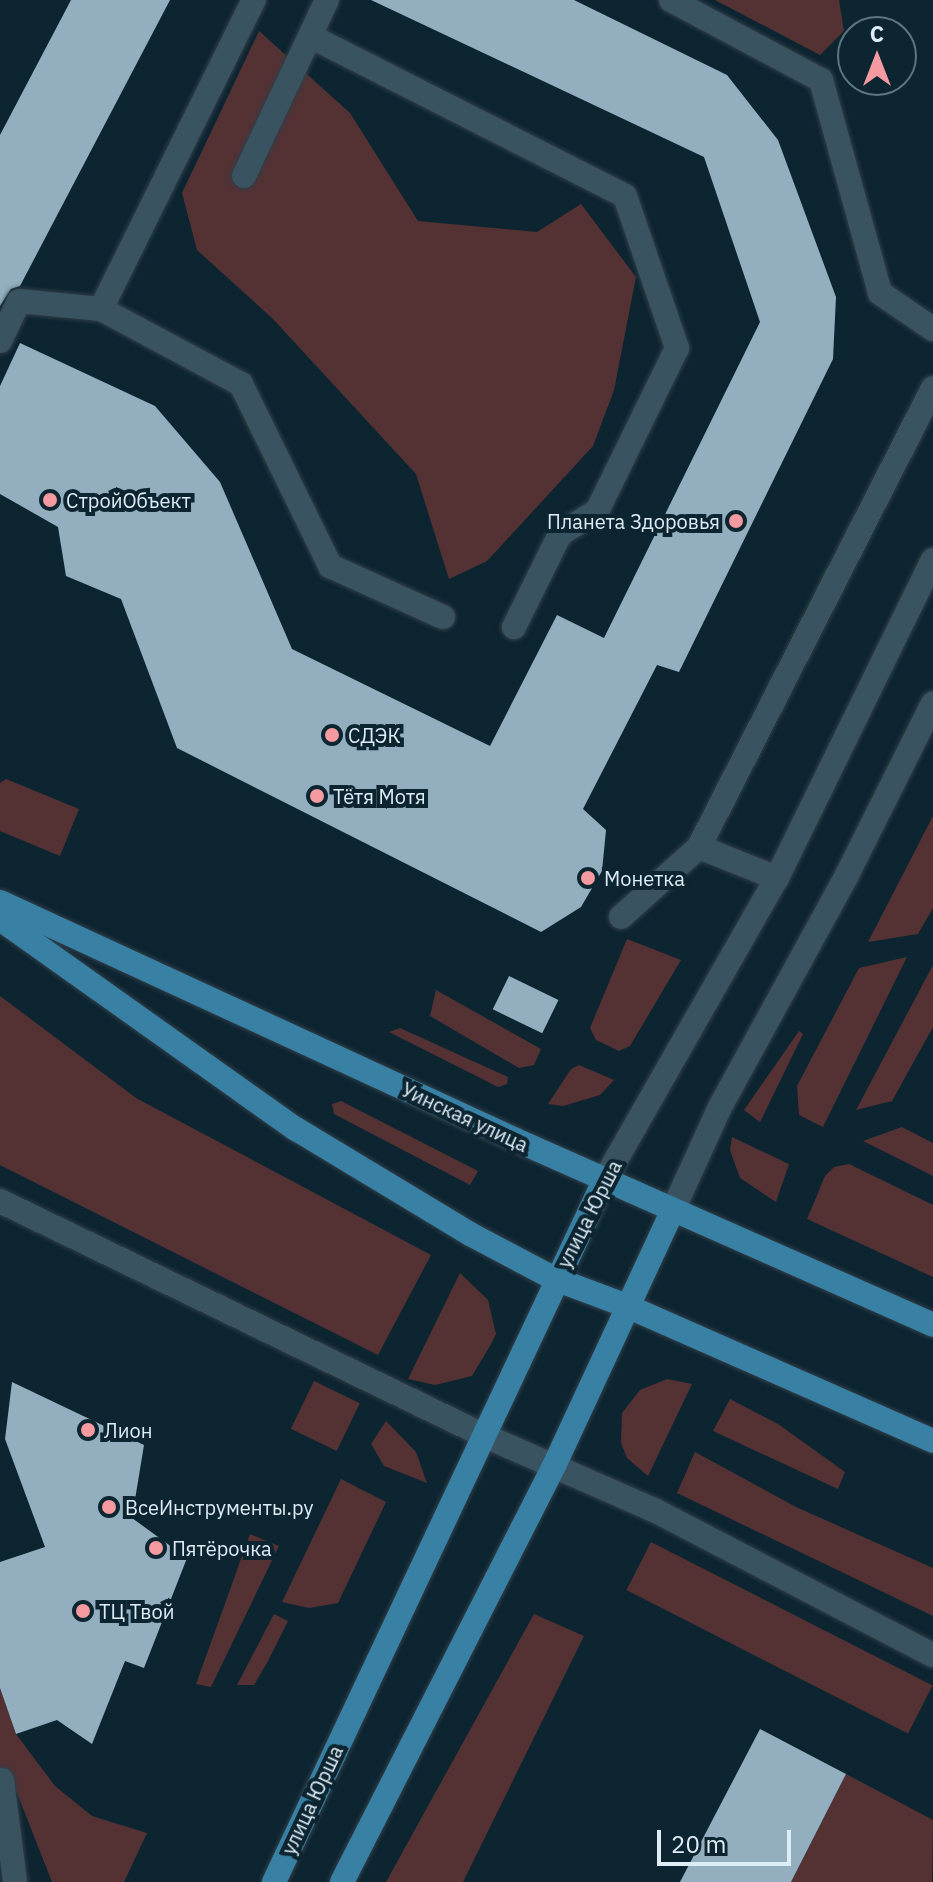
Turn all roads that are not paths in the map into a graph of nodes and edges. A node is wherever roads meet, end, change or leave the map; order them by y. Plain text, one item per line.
1 (254, 0) edge
2 (327, 0) edge
3 (671, 0) edge
4 (310, 36) junction
5 (244, 176) dead end
6 (101, 309) junction
7 (933, 329) edge
8 (0, 341) edge
9 (933, 388) edge
10 (933, 560) edge
11 (443, 617) dead end
12 (514, 627) dead end
13 (933, 703) edge
14 (699, 847) junction
15 (777, 878) junction
16 (0, 902) edge
17 (621, 917) dead end
18 (0, 919) edge
19 (605, 1179) junction
20 (0, 1201) edge
21 (673, 1210) junction
22 (555, 1279) junction
23 (627, 1306) junction
24 (933, 1325) edge
25 (483, 1435) junction
26 (933, 1441) edge
27 (554, 1466) junction
28 (933, 1655) edge
29 (2, 1780) edge
30 (15, 1882) edge
31 (274, 1882) edge
32 (342, 1882) edge

1 - 6 street
2 - 4 street
3 - 7 street
4 - 5 street
4 - 12 street
6 - 8 street
6 - 11 street
9 - 14 street
10 - 15 street, улица Юрша
13 - 21 street
14 - 15 street
14 - 17 street
15 - 19 street, улица Юрша
16 - 19 main road, Уинская улица
18 - 22 main road
19 - 21 main road, Уинская улица
19 - 22 main road, улица Юрша
20 - 25 street
21 - 23 main road
21 - 24 main road, Уинская улица
22 - 23 main road
22 - 25 main road, улица Юрша
23 - 26 main road
23 - 27 main road
25 - 27 street
25 - 31 main road, улица Юрша
27 - 28 street
27 - 32 main road
29 - 30 street

